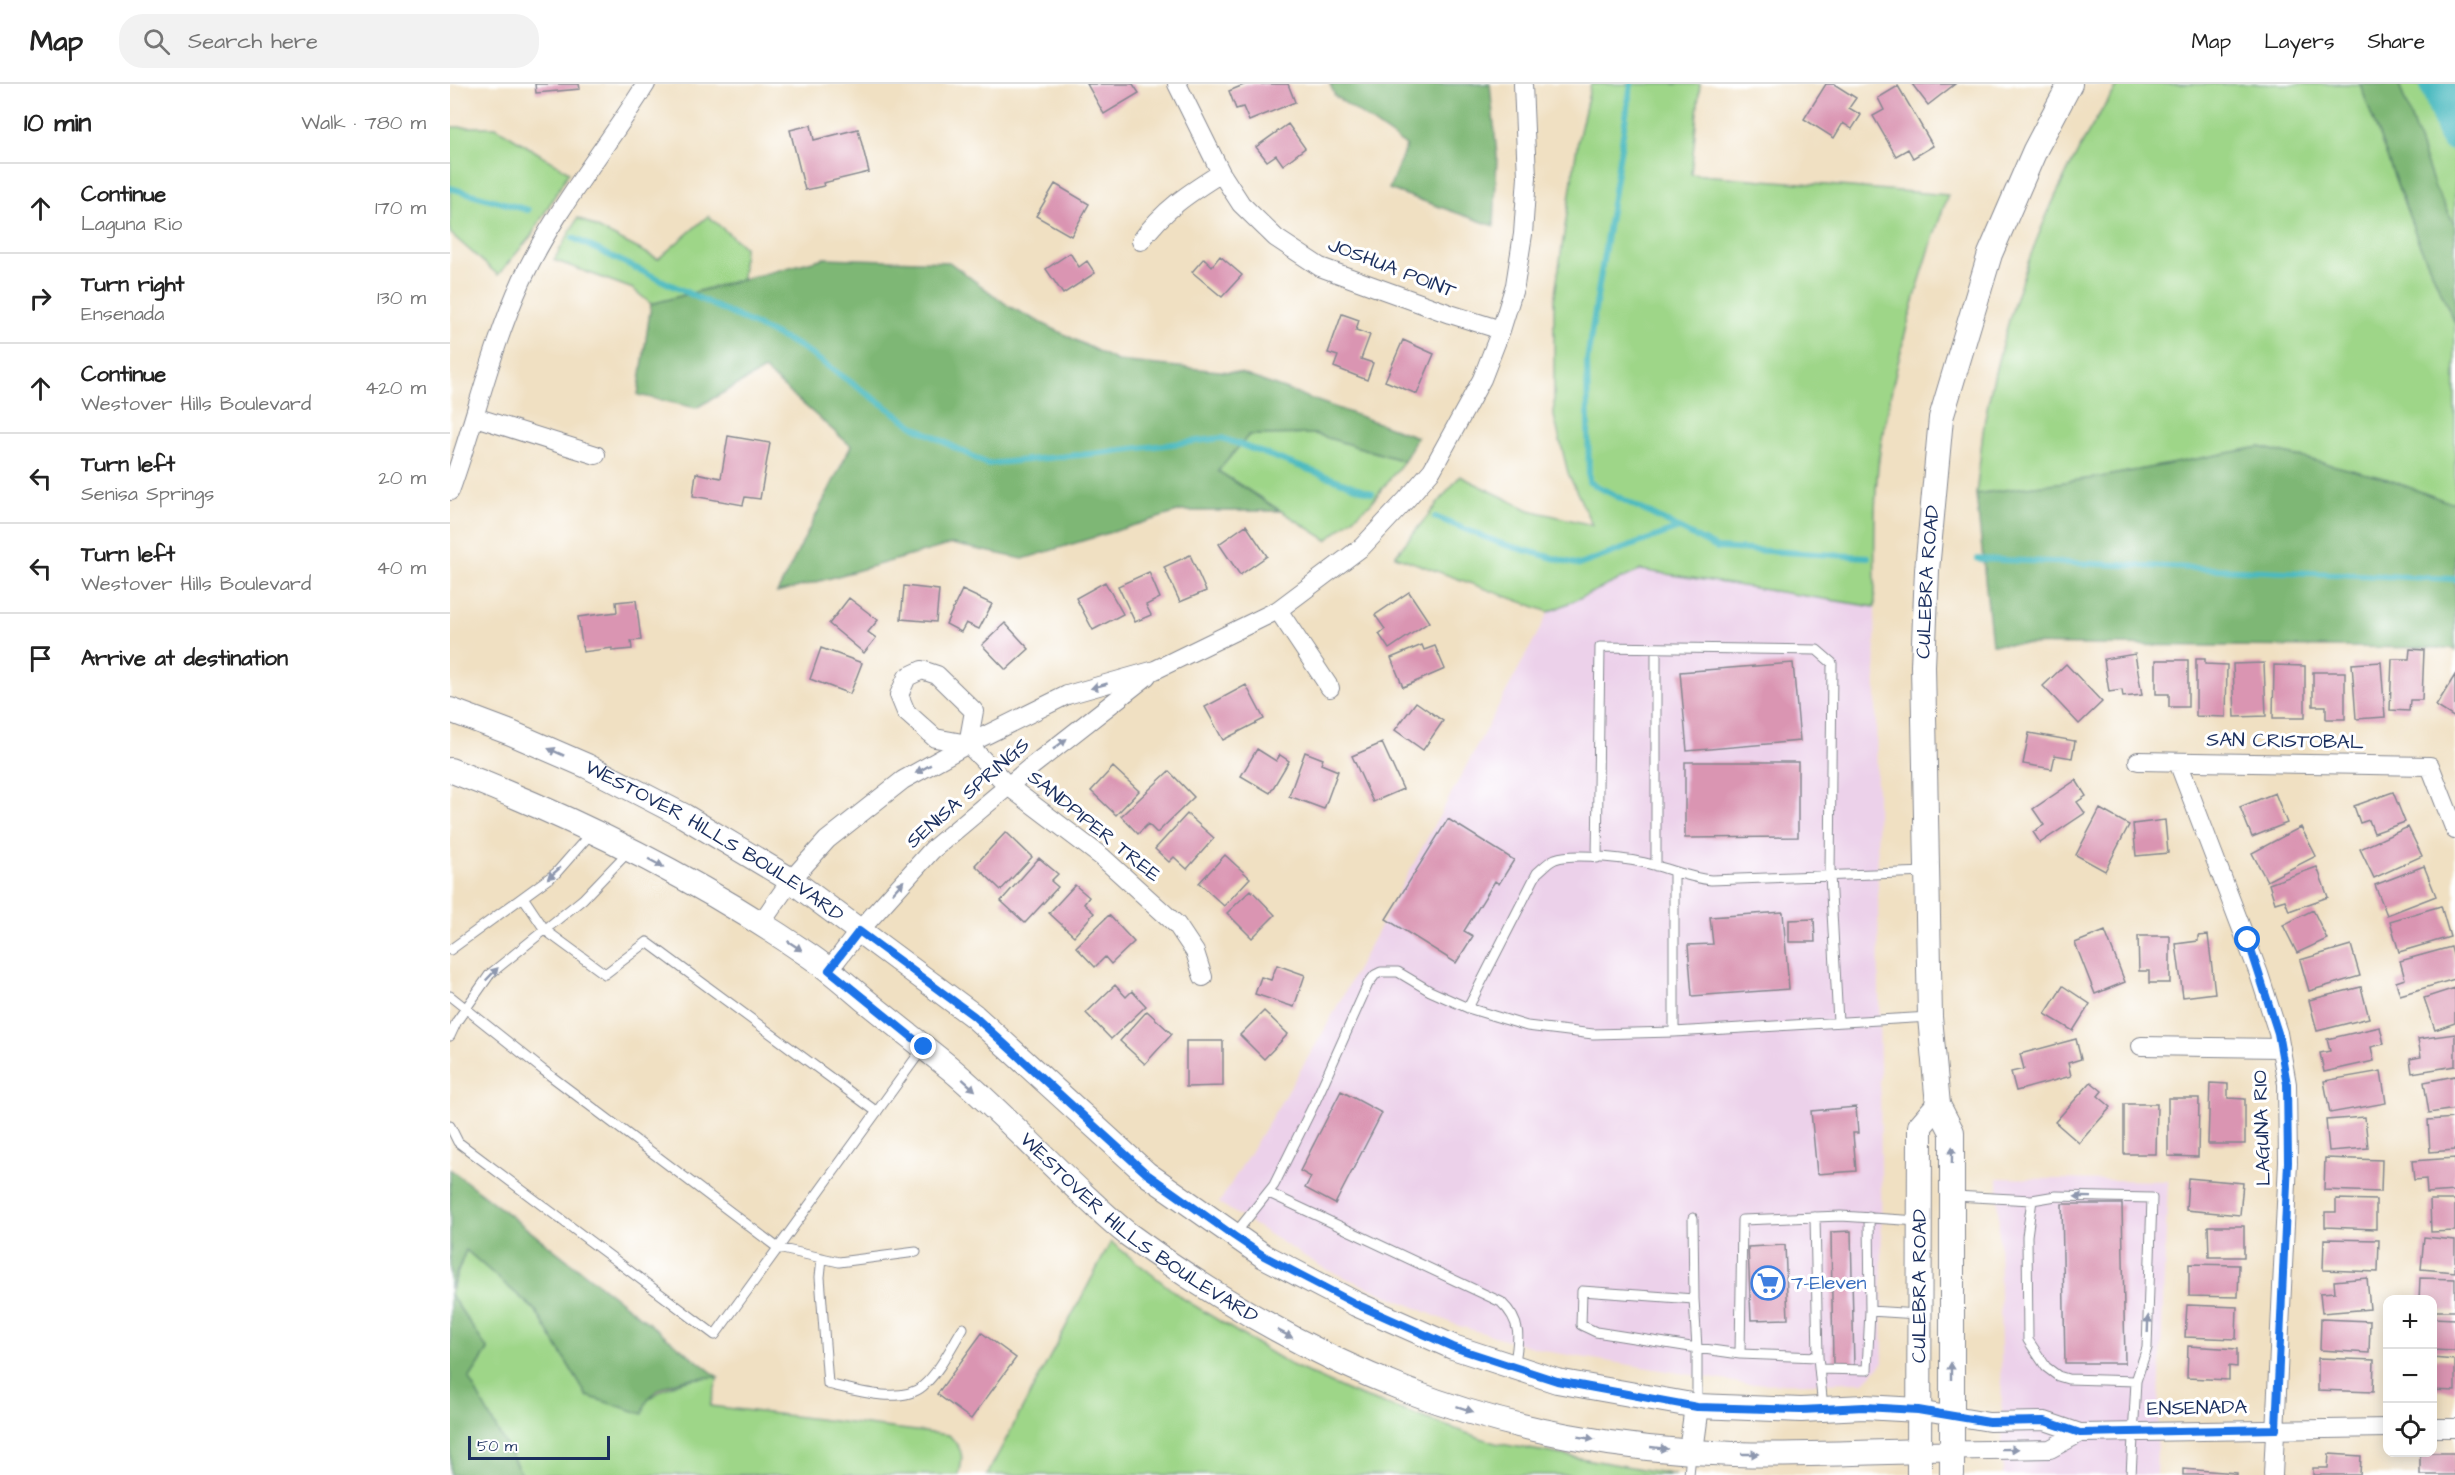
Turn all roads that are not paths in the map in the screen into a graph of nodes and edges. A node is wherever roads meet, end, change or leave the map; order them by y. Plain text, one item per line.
1 (646, 84) edge
2 (1177, 84) edge
3 (1523, 84) edge
4 (2070, 84) edge
5 (1221, 173) junction
6 (1142, 241) dead end
7 (1501, 330) junction
8 (475, 417) junction
9 (458, 448) edge
10 (596, 455) dead end
11 (450, 491) edge
12 (1278, 610) junction
13 (1656, 648) junction
14 (1155, 670) junction
15 (1330, 688) dead end
16 (450, 710) edge
17 (968, 744) junction
18 (2138, 761) dead end
19 (2178, 762) junction
20 (450, 770) edge
21 (1008, 786) junction
22 (2455, 830) edge
23 (593, 831) junction
24 (631, 849) junction
25 (1597, 858) junction
26 (1656, 866) junction
27 (1674, 872) junction
28 (1927, 872) junction
29 (1830, 875) junction
30 (791, 880) junction
31 (523, 897) junction
32 (761, 924) junction
33 (545, 930) junction
34 (859, 931) junction
35 (450, 950) edge
36 (829, 970) junction
37 (1203, 977) dead end
38 (450, 996) edge
39 (466, 1008) junction
40 (1467, 1008) junction
41 (1929, 1017) junction
42 (1838, 1022) junction
43 (1674, 1032) junction
44 (450, 1036) edge
45 (2141, 1046) dead end
46 (924, 1047) junction
47 (2281, 1048) junction
48 (1938, 1105) junction
49 (877, 1112) junction
50 (450, 1126) edge
51 (1269, 1193) junction
52 (1951, 1195) junction
53 (2032, 1200) junction
54 (1815, 1217) junction
55 (1869, 1217) junction
56 (1694, 1218) dead end
57 (1919, 1221) junction
58 (1234, 1236) junction
59 (778, 1248) junction
60 (916, 1252) dead end
61 (822, 1258) junction
62 (1694, 1299) junction
63 (1870, 1311) junction
64 (1920, 1314) junction
65 (963, 1328) dead end
66 (1696, 1348) junction
67 (1740, 1354) junction
68 (1818, 1357) junction
69 (1514, 1367) junction
70 (1819, 1369) junction
71 (2136, 1381) junction
72 (1697, 1407) junction
73 (1823, 1409) junction
74 (1918, 1410) junction
75 (1951, 1416) junction
76 (2383, 1428) edge
77 (2437, 1428) edge
78 (2455, 1428) edge
79 (2276, 1429) junction
80 (2132, 1432) junction
81 (2080, 1433) junction
82 (1952, 1450) junction
83 (1919, 1451) junction
84 (1690, 1463) edge
85 (1919, 1475) edge
86 (1952, 1475) edge
87 (2131, 1475) edge
88 (2273, 1475) edge

1 - 8 street
2 - 5 street, JOSHUA POINT
3 - 7 street, SENISA SPRINGS
4 - 28 main road, CULEBRA ROAD
5 - 6 street
5 - 7 street, JOSHUA POINT
7 - 12 street, SENISA SPRINGS
8 - 9 street
8 - 10 street
9 - 11 street
12 - 14 street, SENISA SPRINGS
12 - 15 street
13 - 25 lane
13 - 26 lane
13 - 29 lane
14 -> 17 street, SENISA SPRINGS
21 -> 14 street, SENISA SPRINGS
30 -> 16 main road, WESTOVER HILLS BOULEVARD
17 - 17 street, SENISA SPRINGS
17 - 21 street, SANDPIPER TREE
17 -> 30 street, SENISA SPRINGS
18 - 19 street, SAN CRISTOBAL
19 - 22 street, SAN CRISTOBAL
19 - 47 street, LAGUNA RIO
20 - 23 main road, WESTOVER HILLS BOULEVARD
34 -> 21 street, SENISA SPRINGS
21 - 37 street, SANDPIPER TREE
23 - 24 main road, WESTOVER HILLS BOULEVARD
23 -> 31 lane
24 -> 32 main road, WESTOVER HILLS BOULEVARD
24 - 33 lane
25 - 26 lane
25 - 40 lane
26 - 27 lane
27 - 29 lane
27 - 43 lane
28 - 29 lane
28 - 41 main road, CULEBRA ROAD
29 - 42 lane
30 - 32 street, SENISA SPRINGS
30 - 34 main road, WESTOVER HILLS BOULEVARD
31 - 33 lane
31 - 35 lane
32 -> 36 main road, WESTOVER HILLS BOULEVARD
39 -> 33 lane
33 - 49 lane
34 - 36 street, SENISA SPRINGS
34 - 58 main road, WESTOVER HILLS BOULEVARD
36 - 46 main road, WESTOVER HILLS BOULEVARD
38 - 39 lane
39 - 44 lane
39 - 59 lane
40 - 43 lane
40 - 51 lane
41 - 42 lane
41 - 48 main road, CULEBRA ROAD
42 - 43 lane
45 - 47 street
46 - 49 lane
46 -> 84 main road, WESTOVER HILLS BOULEVARD
47 - 79 street, LAGUNA RIO
52 -> 48 main road, CULEBRA ROAD
48 - 57 main road, CULEBRA ROAD
49 - 59 lane
50 - 59 lane
51 - 58 lane
51 - 69 lane
52 - 53 lane
75 -> 52 main road, CULEBRA ROAD
53 - 71 lane
71 -> 53 lane
54 - 55 lane
54 - 67 lane
54 - 68 lane
55 - 57 lane
55 - 63 lane
56 - 62 lane
57 - 64 main road, CULEBRA ROAD
58 - 69 main road, WESTOVER HILLS BOULEVARD
59 - 61 lane
60 - 61 lane
61 - 65 lane
62 - 66 lane
62 - 66 lane
63 - 64 lane
63 - 70 lane
64 - 74 main road, CULEBRA ROAD
66 - 67 lane
66 - 72 lane
67 - 68 lane
68 - 70 lane
69 - 72 main road, WESTOVER HILLS BOULEVARD
70 - 73 lane
71 - 80 lane
72 - 73 main road, WESTOVER HILLS BOULEVARD
72 - 84 main road
73 - 74 main road, WESTOVER HILLS BOULEVARD
74 - 75 street, ENSENADA
74 - 83 main road, CULEBRA ROAD
75 - 81 street, ENSENADA
75 - 82 main road, CULEBRA ROAD
76 - 79 street, ENSENADA
77 - 78 street
79 - 80 street, ENSENADA
79 - 88 street, LAGUNA RIO
80 - 81 street, ENSENADA
80 - 87 lane
82 -> 81 street, ENSENADA
82 - 83 street, ENSENADA
82 - 86 main road, CULEBRA ROAD
84 -> 83 main road, WESTOVER HILLS BOULEVARD
83 - 85 main road, CULEBRA ROAD

